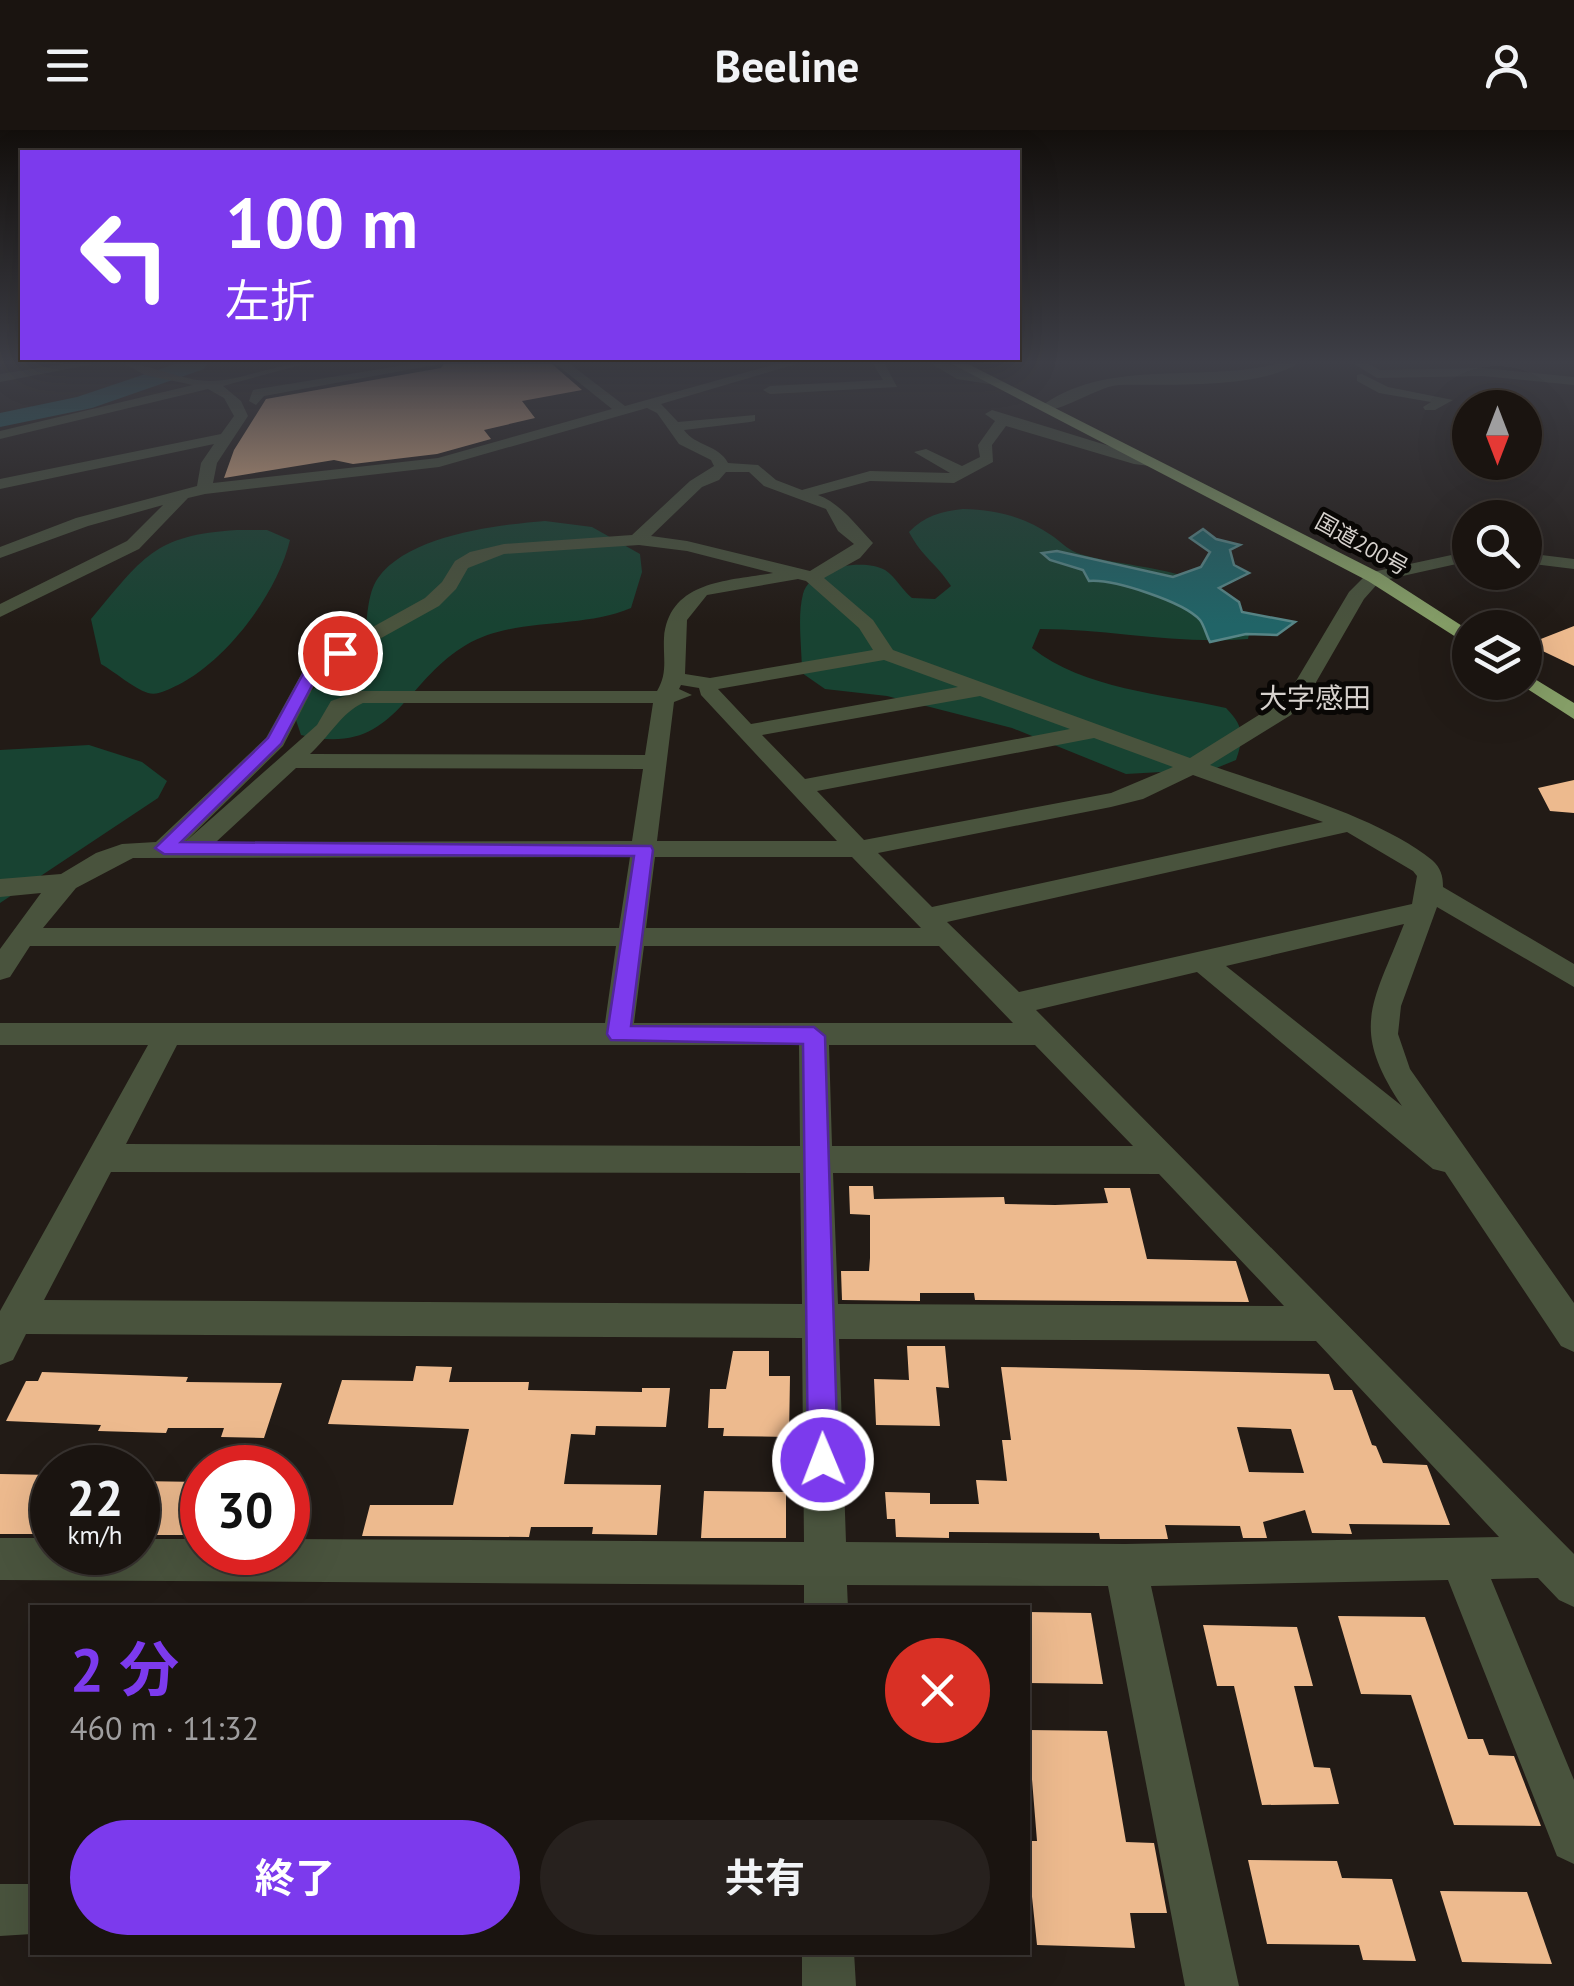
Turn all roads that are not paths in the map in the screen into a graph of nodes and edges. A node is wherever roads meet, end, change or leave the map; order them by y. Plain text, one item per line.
1 (162, 451) edge
2 (218, 451) edge
3 (481, 451) edge
4 (703, 451) edge
5 (987, 451) edge
6 (1083, 451) edge
7 (1100, 451) edge
8 (1127, 451) edge
9 (921, 452) dead end
10 (1153, 464) junction
11 (1105, 465) dead end
12 (722, 467) junction
13 (962, 472) junction
14 (0, 484) edge
15 (204, 489) junction
16 (804, 494) junction
17 (182, 495) junction
18 (637, 540) junction
19 (0, 553) edge
20 (1452, 560) edge
21 (1542, 560) edge
22 (1574, 564) edge
23 (805, 575) junction
24 (1374, 577) junction
25 (0, 611) edge
26 (1452, 628) edge
27 (886, 654) junction
28 (709, 687) junction
29 (669, 688) junction
30 (982, 690) junction
31 (1542, 690) edge
32 (1574, 713) edge
33 (747, 730) junction
34 (1093, 732) junction
35 (292, 761) junction
36 (655, 762) junction
37 (1190, 767) junction
38 (801, 787) junction
39 (1350, 824) junction
40 (164, 848) junction
41 (194, 848) junction
42 (859, 849) junction
43 (644, 850) junction
44 (62, 882) junction
45 (0, 888) edge
46 (1426, 901) junction
47 (928, 916) junction
48 (23, 937) junction
49 (948, 938) junction
50 (632, 939) junction
51 (1202, 961) junction
52 (0, 970) edge
53 (1574, 977) edge
54 (1014, 1004) junction
55 (0, 1034) edge
56 (618, 1034) junction
57 (1044, 1034) junction
58 (168, 1035) junction
59 (814, 1036) junction
60 (102, 1158) junction
61 (817, 1160) junction
62 (1167, 1160) junction
63 (1470, 1180) junction
64 (820, 1319) junction
65 (1324, 1324) junction
66 (8, 1332) edge
67 (1574, 1334) edge
68 (1460, 1559) junction
69 (0, 1560) edge
70 (1125, 1566) junction
71 (1560, 1571) edge
72 (826, 1586) edge
73 (1574, 1839) edge
74 (0, 1910) edge
75 (30, 1910) edge
76 (828, 1955) edge
77 (828, 1986) edge
78 (1212, 1986) edge

1 - 14 street
2 - 15 street
3 - 15 street
4 - 12 street
5 - 13 street
6 - 11 street
7 - 10 street
8 - 10 highway, 国道200号
9 - 13 street
10 - 24 highway, 国道200号
12 - 16 street
12 - 18 street
13 - 16 street
15 - 17 street
16 - 23 street
17 - 19 street
17 - 25 street
18 - 23 street
18 - 40 street
20 - 24 street
21 - 22 street
23 - 27 street
23 - 29 street
24 - 26 highway, 国道200号
24 - 37 street
27 - 28 street
27 - 30 street
28 - 29 street
28 - 33 street
29 - 35 street
29 - 36 street
30 - 33 street
30 - 34 street
31 - 32 highway
33 - 38 street
34 - 37 street
34 - 38 street
35 - 36 street
35 - 41 street
36 - 43 street
37 - 39 street
37 - 42 street
38 - 42 street
39 - 46 street
39 - 47 street
40 - 41 street
40 - 44 street
41 - 43 street
42 - 43 street
42 - 47 street
43 - 50 street
44 - 45 street
44 - 48 street
46 - 51 street
46 - 53 street
46 - 63 street
47 - 49 street
48 - 50 street
48 - 52 street
49 - 50 street
49 - 54 street
50 - 56 street
51 - 54 street
51 - 63 street
54 - 57 street
55 - 58 street
56 - 58 street
56 - 59 street
57 - 59 street
57 - 62 street
58 - 60 street
59 - 61 street
60 - 61 street
60 - 66 street
61 - 62 street
61 - 64 street
62 - 65 street
63 - 67 street
64 - 65 street
64 - 66 street
64 - 72 street
65 - 71 street
68 - 70 street
68 - 71 street
68 - 73 street
69 - 72 street
70 - 72 street
70 - 78 street
74 - 75 street
76 - 77 street

